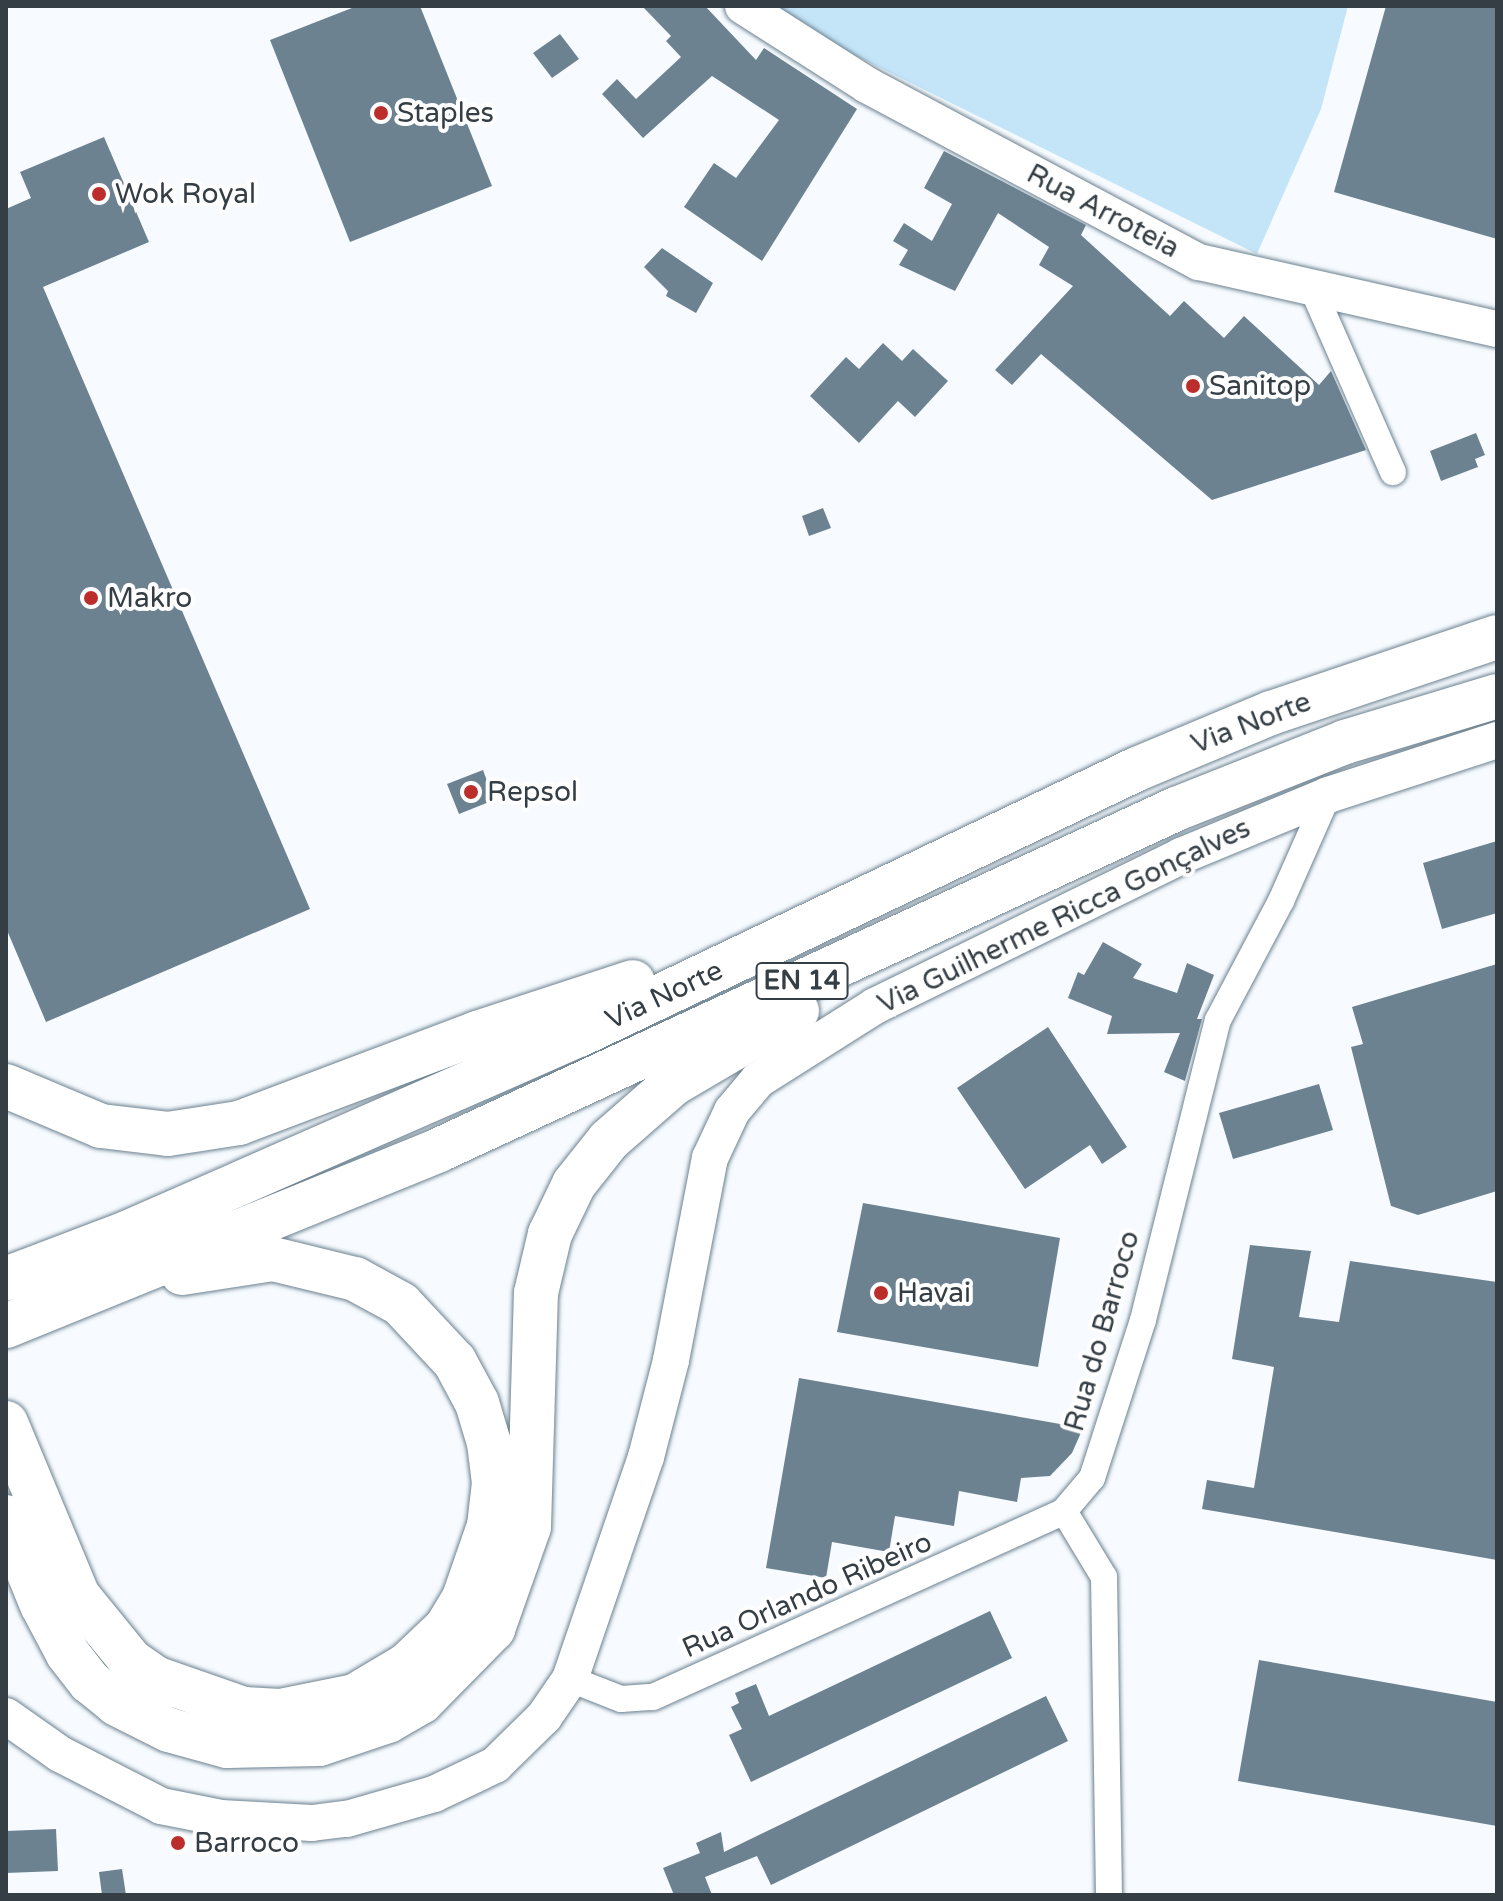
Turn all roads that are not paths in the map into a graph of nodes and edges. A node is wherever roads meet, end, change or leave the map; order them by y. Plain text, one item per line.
1 (743, 6) edge
2 (1313, 290) junction
3 (1497, 329) edge
4 (1393, 472) dead end
5 (1488, 638) edge
6 (1497, 696) edge
7 (1497, 740) edge
8 (1328, 795) junction
9 (1035, 818) junction
10 (954, 910) junction
11 (6, 1086) edge
12 (6, 1279) edge
13 (113, 1283) junction
14 (6, 1326) edge
15 (6, 1423) edge
16 (1064, 1511) junction
17 (6, 1517) edge
18 (570, 1679) junction
19 (6, 1716) edge
20 (1109, 1895) edge

1 - 2 street, Rua Arroteia
2 - 3 street, Rua Arroteia
2 - 4 street
5 - 9 highway, Via Norte / EN 14
6 - 10 highway, Via Norte / EN 14
7 - 8 street, Via Guilherme Ricca Gonçalves
8 - 16 street, Rua do Barroco
8 - 18 street, Via Guilherme Ricca Gonçalves
9 - 11 highway
9 - 12 highway, Via Norte / EN 14
10 - 13 highway, Via Norte / EN 14
10 - 17 highway
13 - 14 highway, Via Norte / EN 14
13 - 15 highway
16 - 18 street, Rua Orlando Ribeiro
16 - 20 street
18 - 19 street, Via Guilherme Ricca Gonçalves

